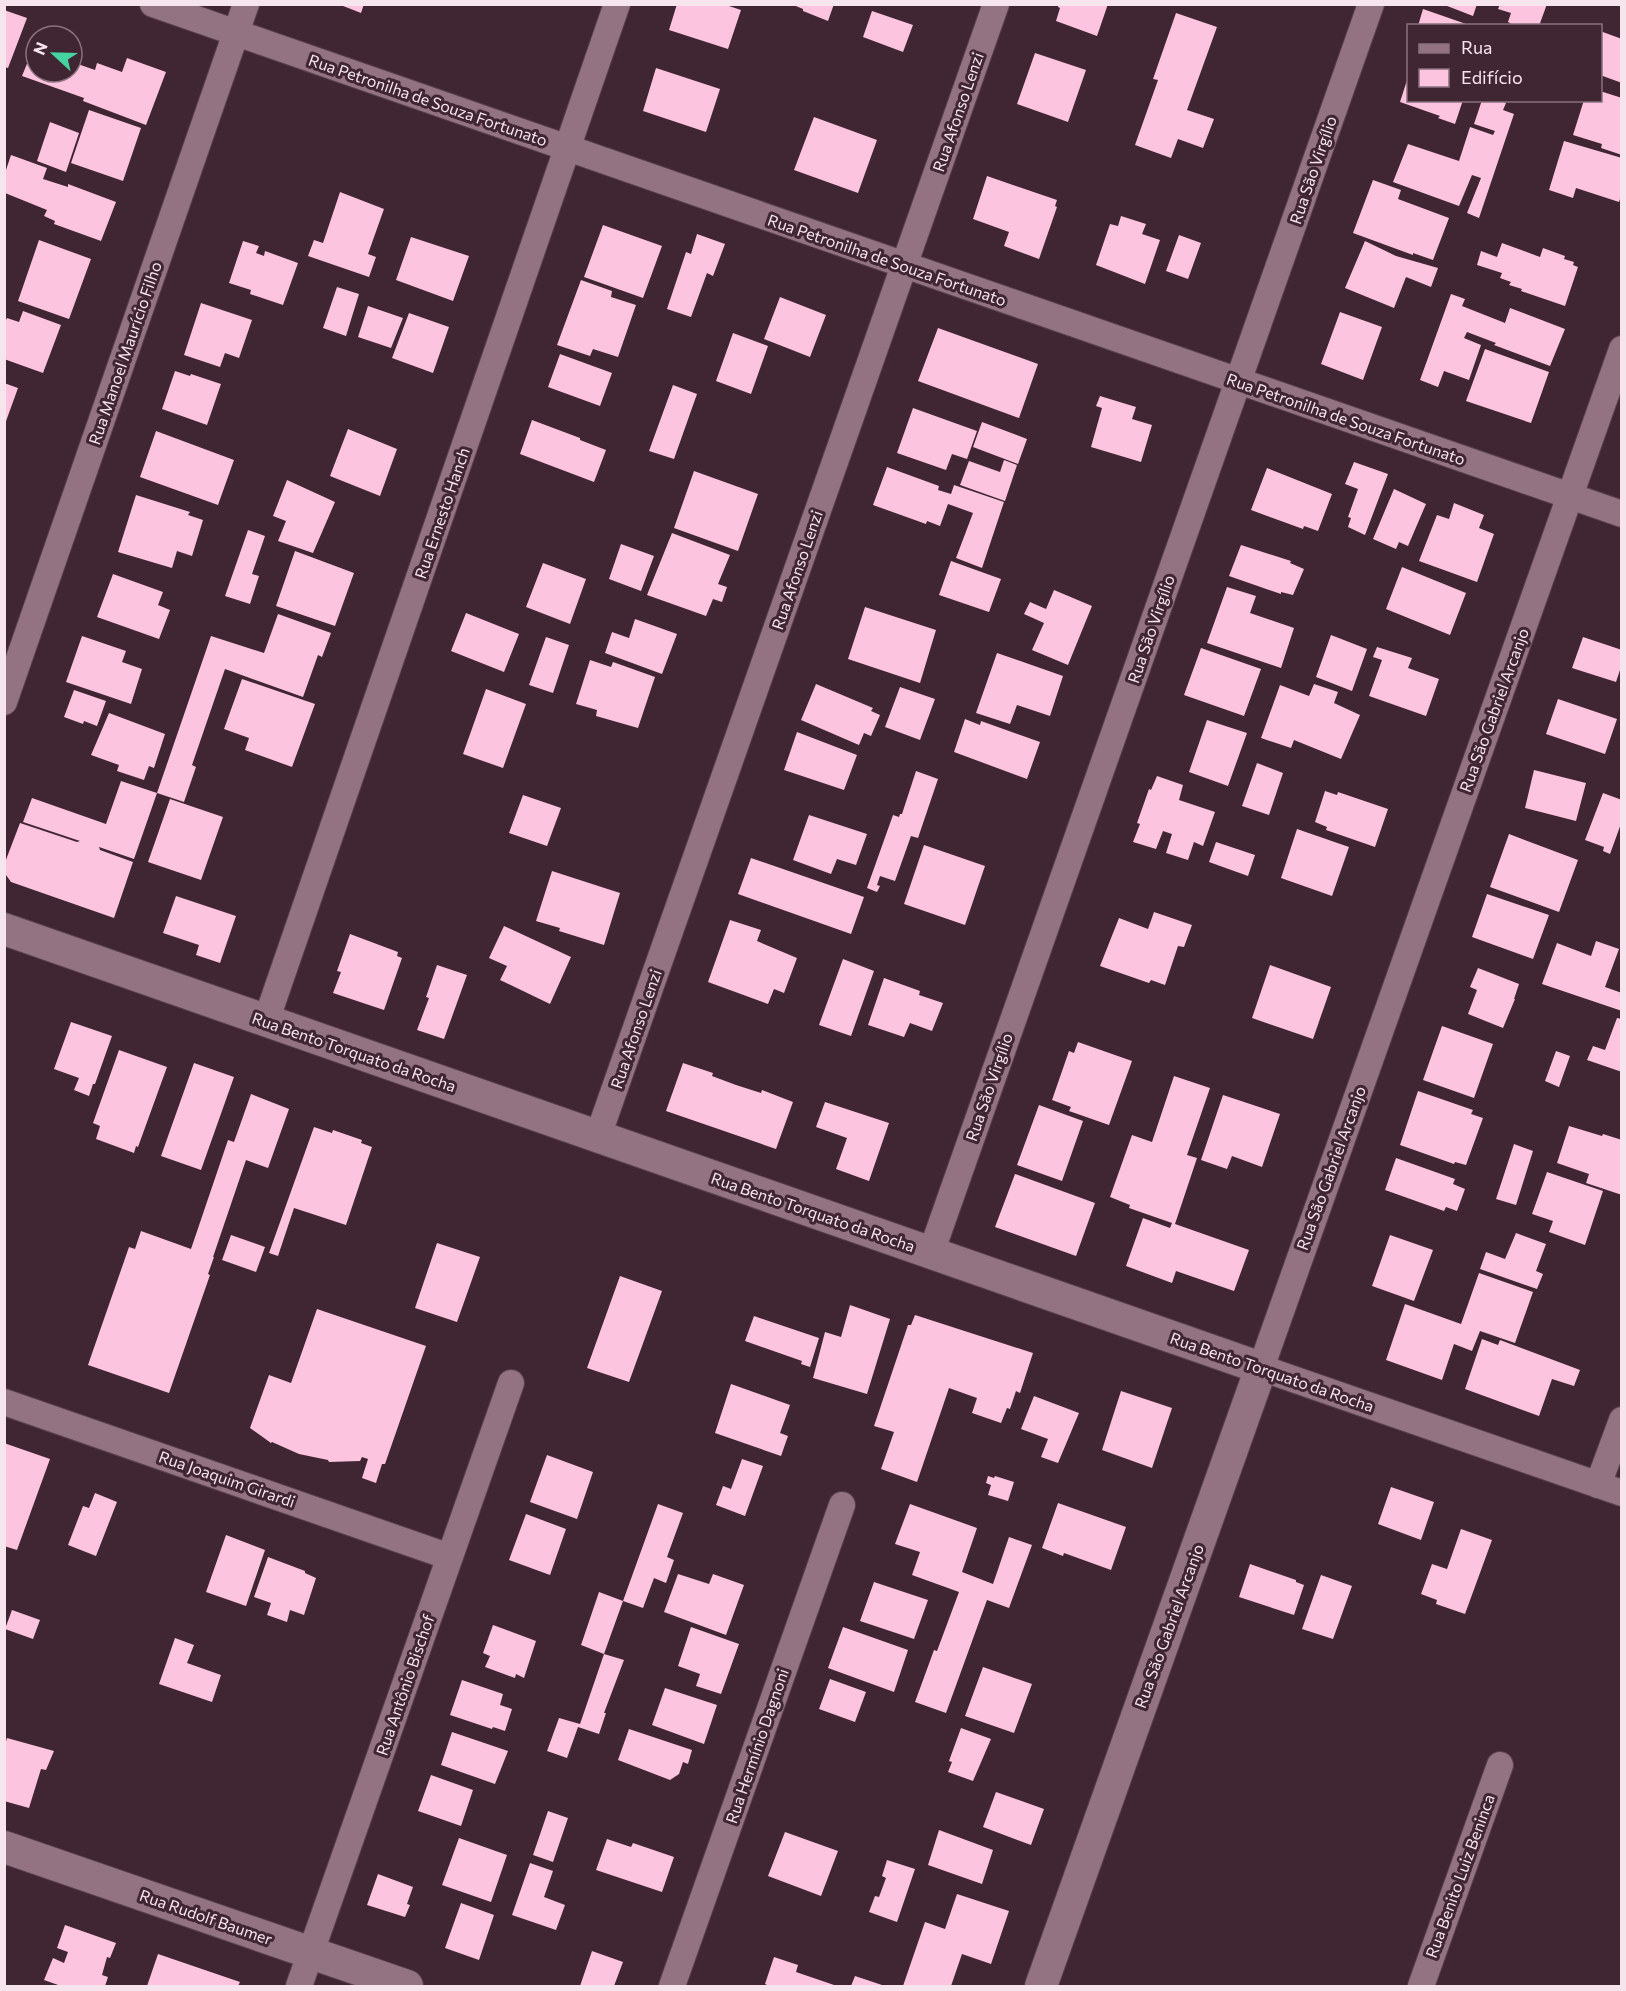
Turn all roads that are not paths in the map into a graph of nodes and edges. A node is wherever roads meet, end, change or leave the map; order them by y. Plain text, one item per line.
1 (153, 4) edge
2 (246, 4) edge
3 (617, 4) edge
4 (996, 4) edge
5 (1371, 4) edge
6 (236, 33) junction
7 (567, 149) junction
8 (904, 265) junction
9 (1622, 349) edge
10 (1238, 381) junction
11 (1570, 496) junction
12 (1622, 514) edge
13 (4, 702) edge
14 (4, 929) edge
15 (266, 1021) junction
16 (598, 1136) junction
17 (931, 1253) junction
18 (1261, 1368) junction
19 (511, 1383) dead end
20 (4, 1402) edge
21 (1622, 1420) edge
22 (1610, 1489) edge
23 (842, 1505) dead end
24 (450, 1557) junction
25 (1500, 1765) dead end
26 (4, 1847) edge
27 (310, 1953) junction
28 (299, 1986) edge
29 (407, 1986) edge
30 (672, 1986) edge
31 (1041, 1986) edge
32 (1421, 1986) edge

1 - 6 street, Rua Petronilha de Souza Fortunato
2 - 6 street, Rua Manoel Maurício Filho
3 - 7 street, Rua Ernesto Hanch
4 - 8 street, Rua Afonso Lenzi
5 - 10 street, Rua São Virgílio
6 - 7 street, Rua Petronilha de Souza Fortunato
6 - 13 street, Rua Manoel Maurício Filho
7 - 8 street, Rua Petronilha de Souza Fortunato
7 - 15 street, Rua Ernesto Hanch
8 - 10 street, Rua Petronilha de Souza Fortunato
8 - 16 street, Rua Afonso Lenzi
9 - 11 street, Rua São Gabriel Arcanjo
10 - 11 street, Rua Petronilha de Souza Fortunato
10 - 17 street, Rua São Virgílio
11 - 12 street, Rua Petronilha de Souza Fortunato
11 - 18 street, Rua São Gabriel Arcanjo
14 - 15 street, Rua Bento Torquato da Rocha
15 - 16 street, Rua Bento Torquato da Rocha
16 - 17 street, Rua Bento Torquato da Rocha
17 - 18 street, Rua Bento Torquato da Rocha
18 - 22 street, Rua Bento Torquato da Rocha
18 - 31 street, Rua São Gabriel Arcanjo
19 - 24 street, Rua Antônio Bischof
20 - 24 street, Rua Joaquim Girardi
21 - 22 street
23 - 30 street, Rua Hermínio Dagnoni
24 - 27 street, Rua Antônio Bischof
25 - 32 street, Rua Benito Luiz Beninca
26 - 27 street, Rua Rudolf Baumer
27 - 28 street, Rua Antônio Bischof
27 - 29 street, Rua Rudolf Baumer

